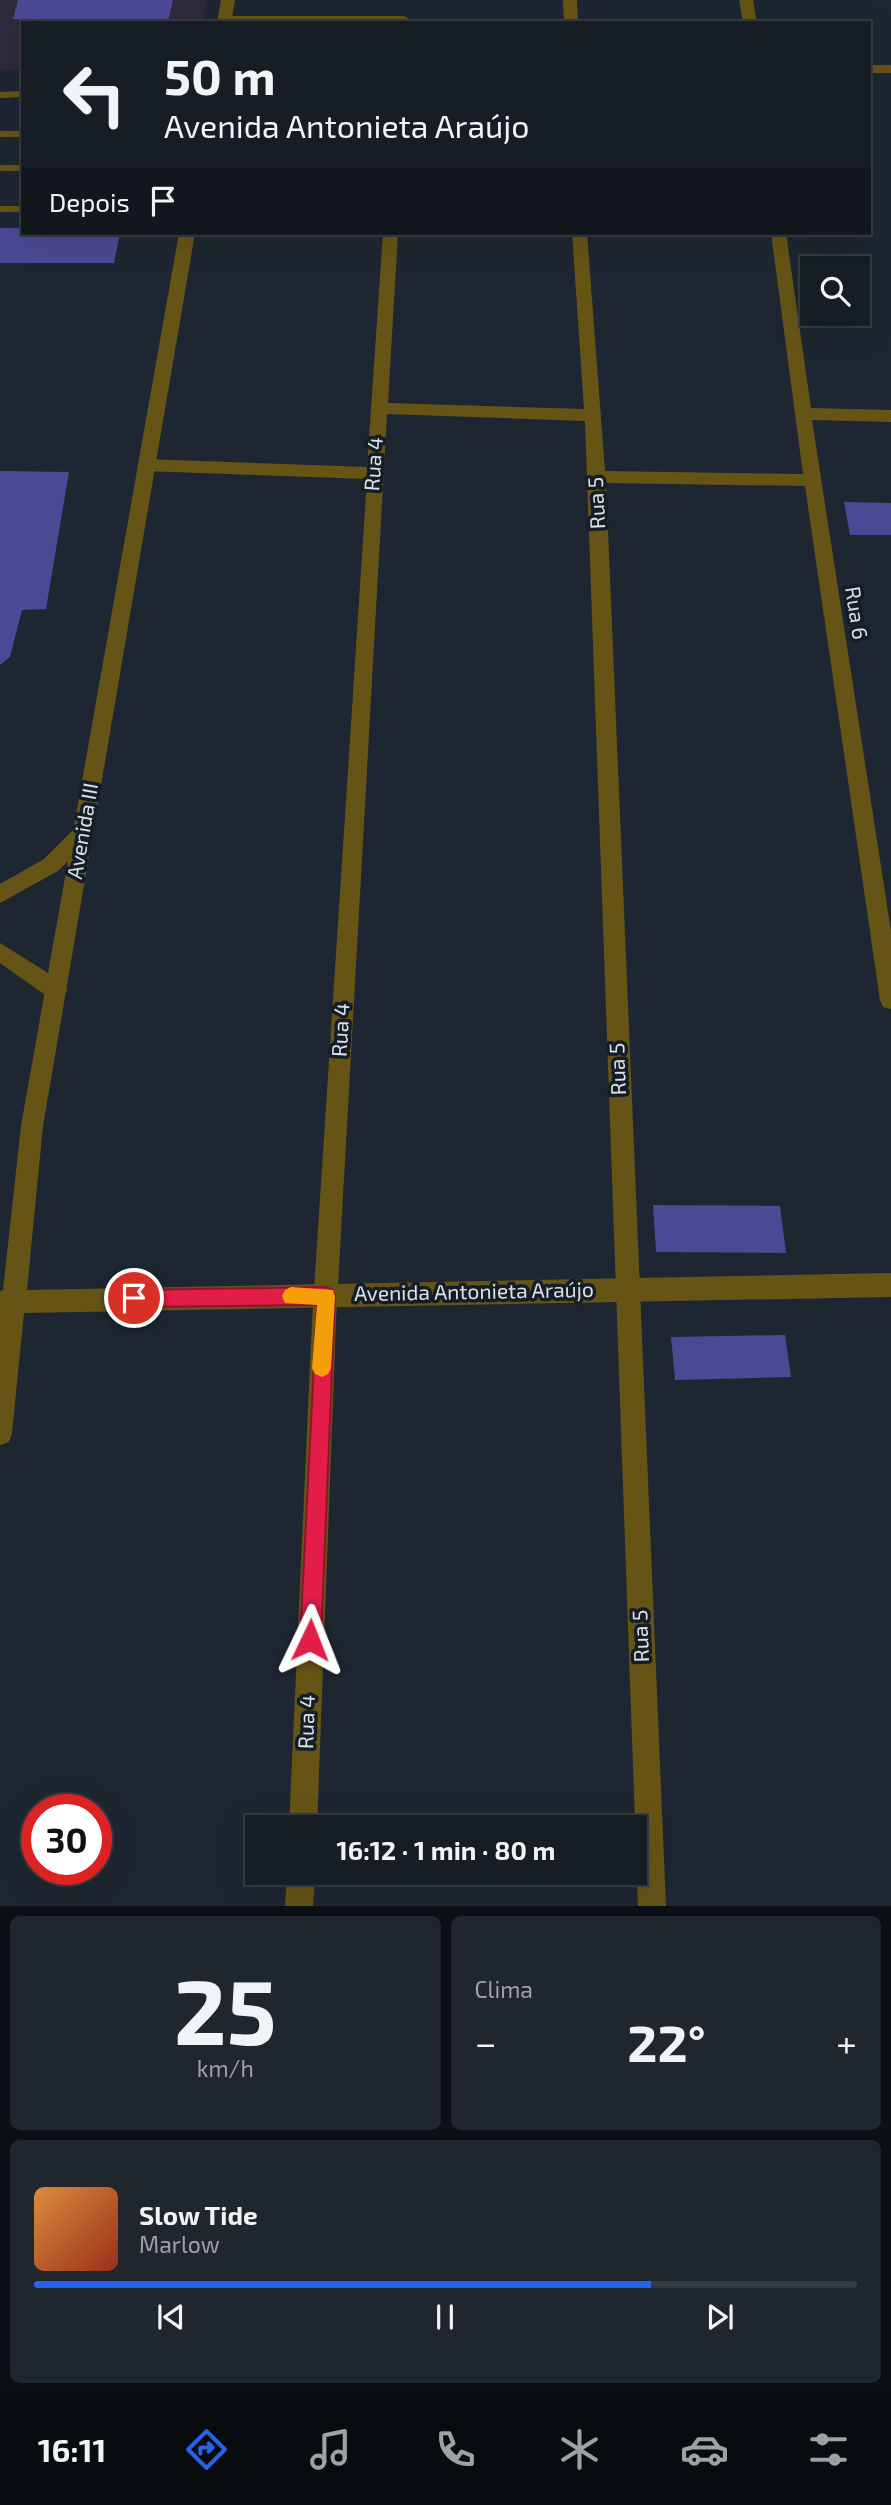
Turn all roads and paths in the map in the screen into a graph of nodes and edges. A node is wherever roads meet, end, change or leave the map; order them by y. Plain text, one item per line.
1 (228, 0) edge
2 (570, 0) edge
3 (746, 0) edge
4 (405, 18) edge
5 (225, 21) edge
6 (571, 21) edge
7 (750, 21) edge
8 (871, 69) edge
9 (891, 69) edge
10 (21, 94) edge
11 (0, 95) edge
12 (0, 134) edge
13 (21, 134) edge
14 (0, 168) edge
15 (21, 168) edge
16 (0, 209) edge
17 (21, 209) edge
18 (187, 235) edge
19 (390, 235) edge
20 (580, 235) edge
21 (779, 235) edge
22 (378, 408) junction
23 (590, 415) junction
24 (803, 415) junction
25 (891, 416) edge
26 (146, 465) junction
27 (373, 474) junction
28 (597, 477) junction
29 (813, 480) junction
30 (82, 835) junction
31 (0, 894) edge
32 (0, 952) edge
33 (56, 990) junction
34 (891, 1000) edge
35 (891, 1285) edge
36 (626, 1289) junction
37 (326, 1296) junction
38 (7, 1302) edge
39 (0, 1433) edge
40 (304, 1815) edge
41 (300, 1885) edge
42 (299, 1906) edge
43 (652, 1906) edge

1 - 5 street
2 - 6 street
3 - 7 street
4 - 5 street
8 - 9 street
10 - 11 lane
12 - 13 lane
14 - 15 lane
16 - 17 lane
18 - 26 street, Avenida III
19 - 22 street, Rua 4
20 - 23 street, Rua 5
21 - 24 street, Rua 6
22 - 23 street
22 - 27 street, Rua 4
23 - 28 street, Rua 5
24 - 25 street
24 - 29 street, Rua 6
26 - 27 street
26 - 30 street, Avenida III
27 - 37 street, Rua 4
28 - 29 street
28 - 36 street, Rua 5
29 - 34 street, Rua 6
30 - 31 street
30 - 33 street, Avenida III
32 - 33 street
33 - 38 street, Avenida III
35 - 36 street, Avenida Antonieta Araújo
36 - 37 street, Avenida Antonieta Araújo
36 - 43 street, Rua 5
37 - 38 street, Avenida Antonieta Araújo
37 - 40 street, Rua 4
38 - 39 street, Avenida III
41 - 42 street

